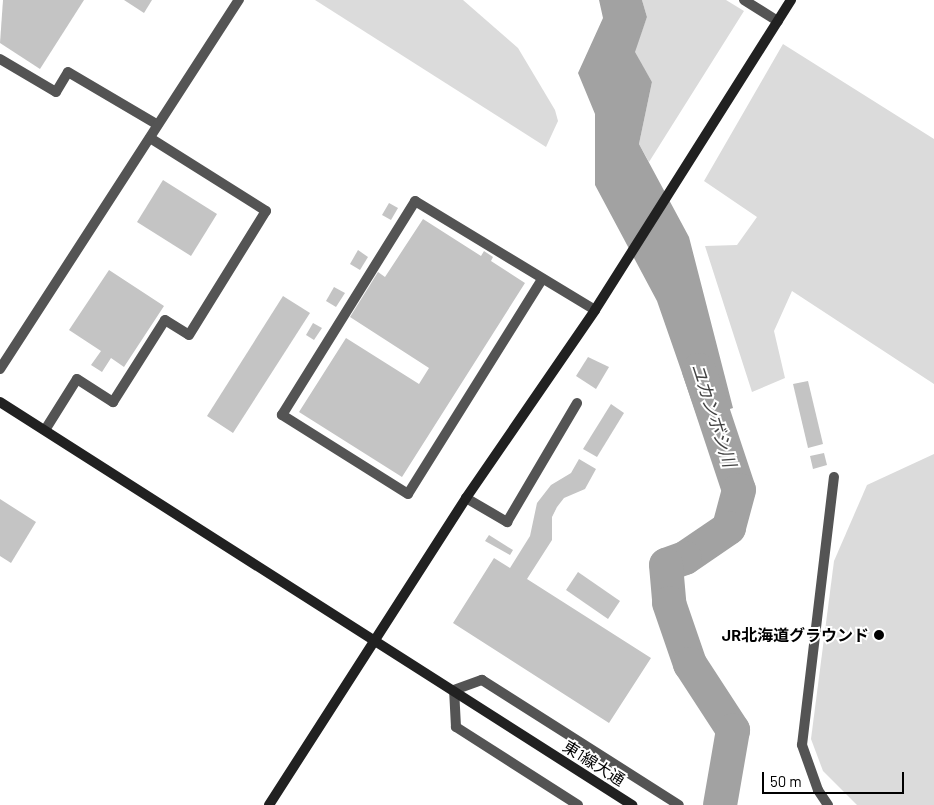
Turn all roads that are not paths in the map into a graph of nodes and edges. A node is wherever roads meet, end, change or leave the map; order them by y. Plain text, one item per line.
1 (240, 0) edge
2 (744, 0) edge
3 (791, 0) edge
4 (778, 21) junction
5 (0, 59) edge
6 (158, 125) junction
7 (150, 138) junction
8 (541, 281) junction
9 (595, 310) junction
10 (0, 369) edge
11 (0, 402) edge
12 (577, 402) dead end
13 (45, 430) junction
14 (834, 477) dead end
15 (466, 498) junction
16 (375, 641) junction
17 (454, 690) junction
18 (269, 805) edge
19 (578, 805) edge
20 (632, 805) edge
21 (680, 805) edge
22 (828, 805) edge

1 - 6 street
2 - 4 street
3 - 4 street
4 - 9 street
5 - 6 street
6 - 7 street
7 - 10 street
7 - 13 street
8 - 8 street
8 - 9 street
9 - 15 street
11 - 13 street, 東1線大通
12 - 15 street
13 - 16 street, 東1線大通
14 - 22 street
15 - 16 street
16 - 17 street, 東1線大通
16 - 18 street
17 - 19 street
17 - 20 street, 東1線大通
17 - 21 street

